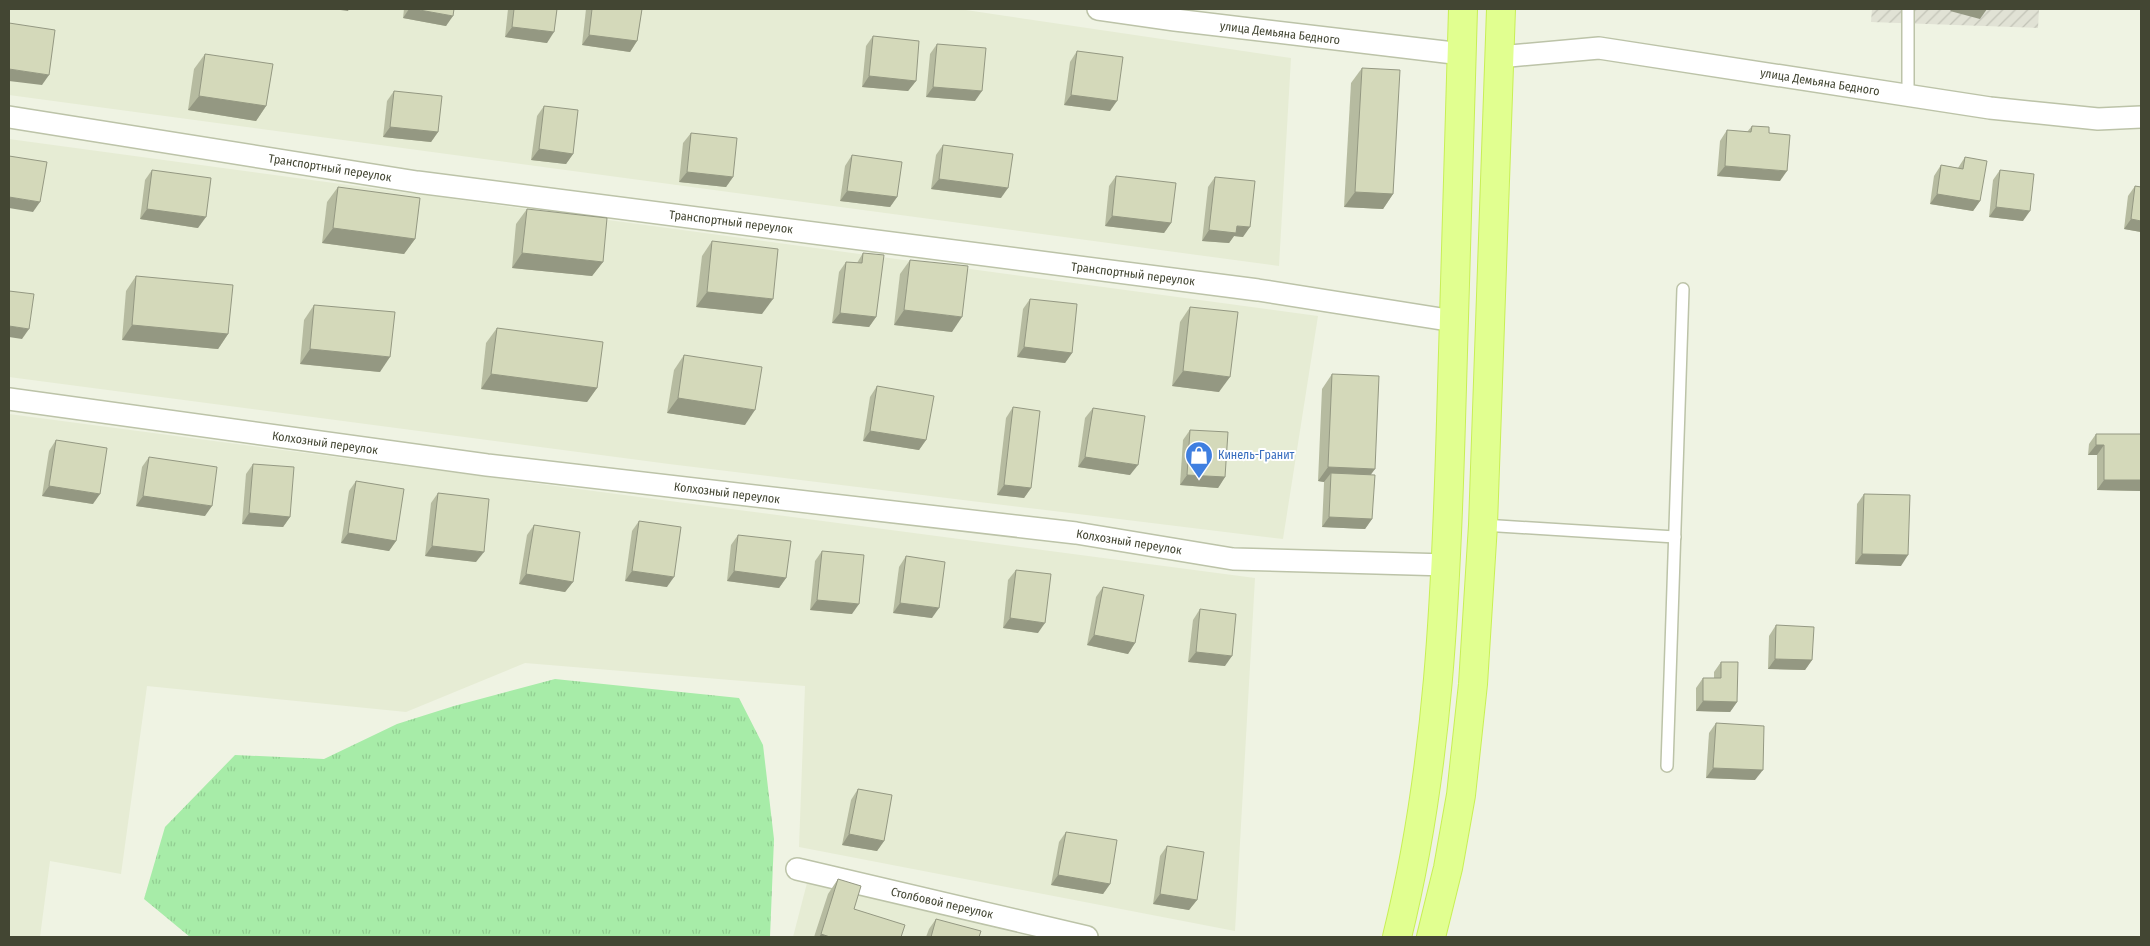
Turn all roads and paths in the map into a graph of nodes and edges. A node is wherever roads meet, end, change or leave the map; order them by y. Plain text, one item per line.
1 (1098, 9) edge
2 (1463, 9) edge
3 (1501, 9) edge
4 (1908, 9) edge
5 (1462, 54) junction
6 (1499, 57) junction
7 (1908, 95) junction
8 (9, 117) edge
9 (2141, 118) edge
10 (1683, 289) dead end
11 (1454, 321) junction
12 (9, 399) edge
13 (1483, 525) junction
14 (1675, 537) junction
15 (1447, 565) junction
16 (1667, 766) dead end
17 (797, 868) dead end
18 (1087, 937) edge
19 (1397, 937) edge
20 (1431, 937) edge

1 - 5 street, улица Демьяна Бедного
2 - 5 main road
3 - 6 main road
4 - 7 lane
5 - 11 main road
6 - 7 street, улица Демьяна Бедного
6 - 13 main road
7 - 9 street, улица Демьяна Бедного
8 - 11 street, Транспортный переулок
10 - 14 lane
11 - 15 main road
12 - 15 street, Колхозный переулок
13 - 14 lane
13 - 20 main road
14 - 16 lane
15 - 19 main road
17 - 18 street, Столбовой переулок

